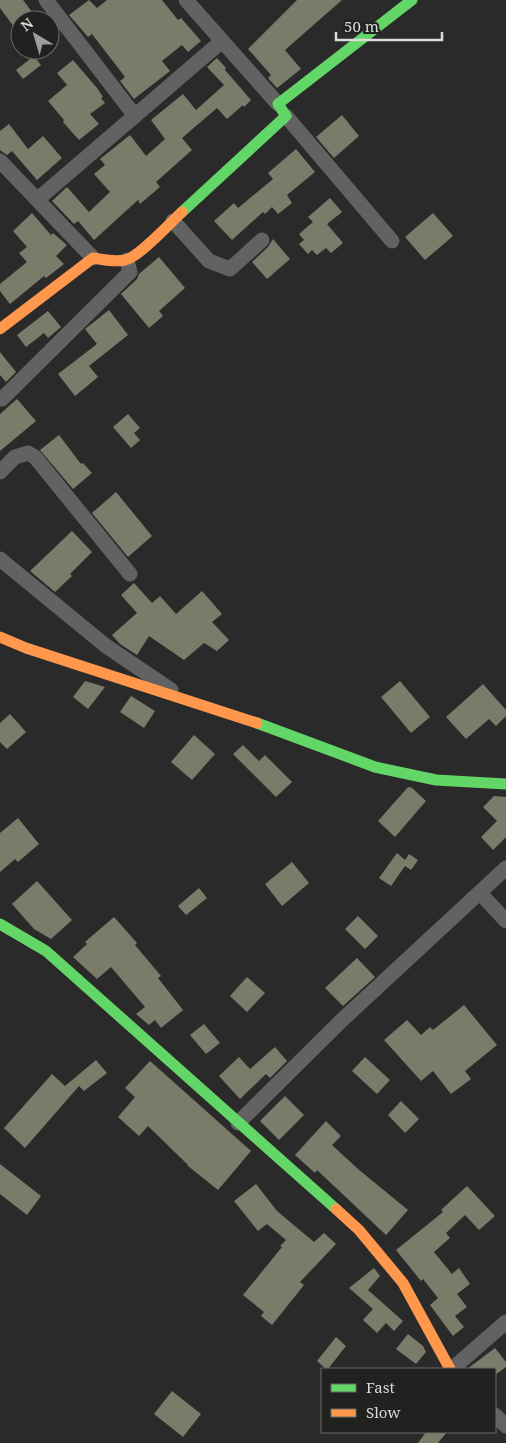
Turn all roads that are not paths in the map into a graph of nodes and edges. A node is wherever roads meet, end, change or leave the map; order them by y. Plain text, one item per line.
1 (46, 0) edge
2 (186, 0) edge
3 (412, 0) edge
4 (222, 41) junction
5 (282, 110) junction
6 (135, 116) junction
7 (0, 161) edge
8 (38, 199) junction
9 (173, 221) junction
10 (262, 240) dead end
11 (392, 241) dead end
12 (93, 258) junction
13 (127, 260) junction
14 (0, 329) edge
15 (2, 399) dead end
16 (0, 472) edge
17 (0, 559) edge
18 (130, 574) dead end
19 (0, 637) edge
20 (179, 698) junction
21 (506, 784) edge
22 (506, 868) edge
23 (480, 893) junction
24 (506, 921) edge
25 (0, 924) edge
26 (238, 1123) junction
27 (506, 1322) edge
28 (450, 1368) edge
29 (452, 1368) edge
30 (496, 1416) edge
31 (506, 1426) edge

1 - 6 street
2 - 4 street
3 - 5 street
4 - 5 street
4 - 6 street
5 - 9 street
5 - 11 street
6 - 8 street
7 - 8 street
8 - 12 street
9 - 10 street
9 - 13 street
12 - 13 street
12 - 14 street
13 - 15 street
16 - 18 street
17 - 20 street
19 - 20 street
20 - 21 street
22 - 23 street
23 - 24 street
23 - 26 street
25 - 26 street
26 - 28 street
27 - 29 street
30 - 31 street

